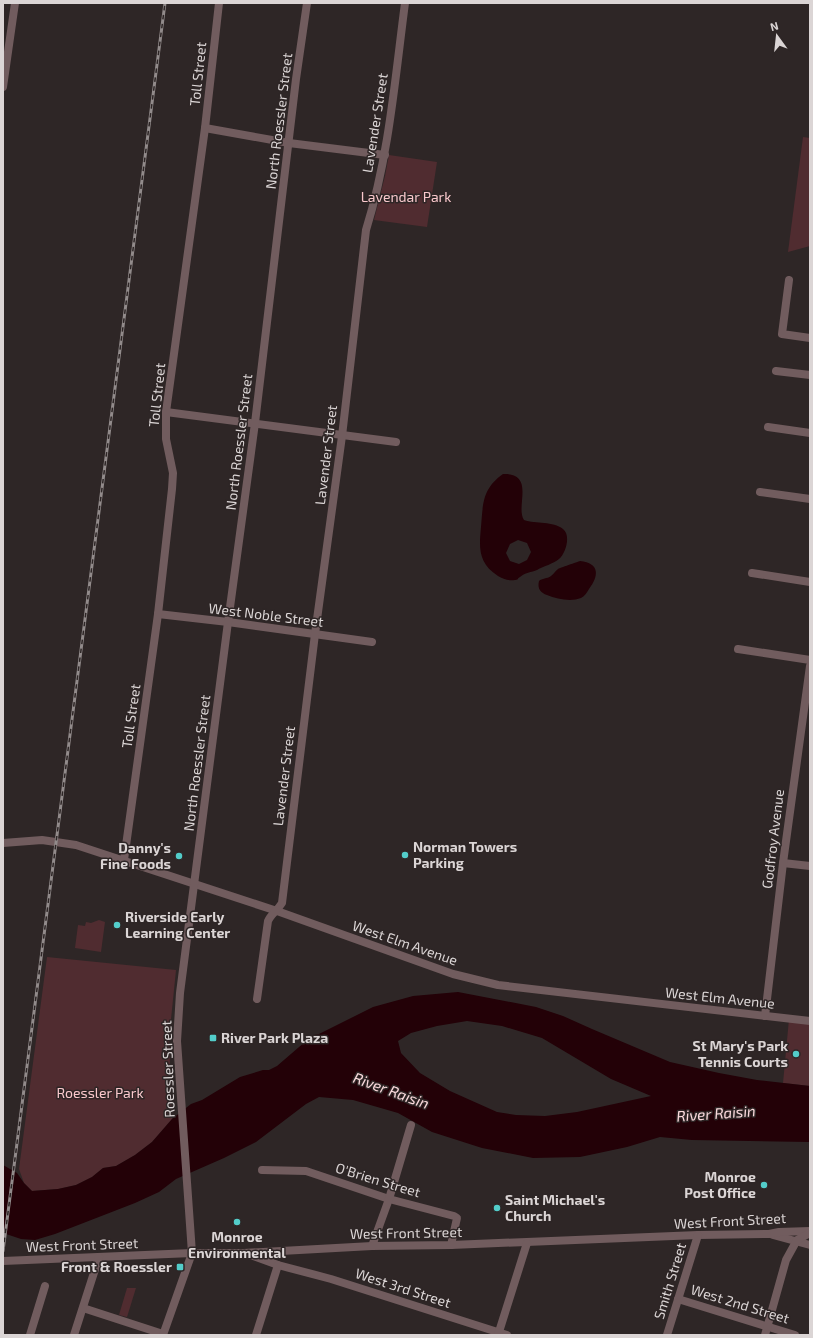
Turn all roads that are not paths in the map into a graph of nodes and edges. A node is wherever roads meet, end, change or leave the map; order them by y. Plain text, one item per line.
1 (15, 3) edge
2 (218, 3) edge
3 (307, 3) edge
4 (405, 3) edge
5 (6, 42) edge
6 (3, 87) edge
7 (205, 128) junction
8 (289, 143) junction
9 (385, 155) junction
10 (789, 280) dead end
11 (810, 338) edge
12 (776, 371) dead end
13 (810, 375) edge
14 (166, 412) junction
15 (255, 423) junction
16 (768, 427) dead end
17 (810, 433) edge
18 (342, 436) junction
19 (396, 442) dead end
20 (760, 492) dead end
21 (810, 499) edge
22 (752, 573) dead end
23 (810, 582) edge
24 (158, 614) junction
25 (228, 622) junction
26 (315, 634) junction
27 (372, 642) dead end
28 (738, 649) dead end
29 (810, 660) edge
30 (810, 666) edge
31 (807, 702) edge
32 (3, 843) edge
33 (124, 860) junction
34 (783, 863) junction
35 (810, 866) edge
36 (194, 884) junction
37 (277, 911) junction
38 (257, 999) dead end
39 (765, 1016) junction
40 (810, 1021) edge
41 (411, 1125) dead end
42 (262, 1170) dead end
43 (389, 1198) junction
44 (810, 1232) edge
45 (769, 1234) junction
46 (698, 1235) junction
47 (797, 1240) junction
48 (527, 1243) junction
49 (810, 1244) edge
50 (451, 1245) junction
51 (372, 1246) junction
52 (289, 1250) junction
53 (192, 1253) junction
54 (244, 1253) junction
55 (98, 1257) junction
56 (3, 1261) edge
57 (278, 1265) junction
58 (290, 1268) junction
59 (45, 1286) dead end
60 (678, 1299) junction
61 (83, 1308) junction
62 (768, 1326) junction
63 (163, 1334) edge
64 (501, 1334) edge
65 (30, 1335) edge
66 (74, 1335) edge
67 (256, 1335) edge
68 (667, 1335) edge
69 (765, 1335) edge
70 (795, 1335) edge

1 - 5 street
2 - 7 street, Toll Street
3 - 8 street, North Roessler Street
4 - 9 street, Lavender Street
5 - 6 street
7 - 8 street
7 - 14 street, Toll Street
8 - 9 street
8 - 15 street, North Roessler Street
9 - 18 street, Lavender Street
10 - 11 street
12 - 13 street
14 - 15 street
14 - 24 street, Toll Street
15 - 18 street
15 - 25 street, North Roessler Street
16 - 17 street
18 - 19 street
18 - 26 street, Lavender Street
20 - 21 street
22 - 23 street
24 - 25 street, West Noble Street
24 - 33 street, Toll Street
25 - 26 street, West Noble Street
25 - 36 street, North Roessler Street
26 - 27 street, West Noble Street
26 - 37 street, Lavender Street
28 - 29 street
30 - 31 street, Godfroy Avenue
31 - 34 street, Godfroy Avenue
32 - 33 street, West Elm Avenue
33 - 36 street, West Elm Avenue
34 - 35 street
34 - 39 street, Godfroy Avenue
36 - 37 street, West Elm Avenue
36 - 53 street, Roessler Street
37 - 38 street, Lavender Street
37 - 39 street, West Elm Avenue
39 - 40 street, West Elm Avenue
41 - 43 street
42 - 43 street, O'Brien Street
43 - 50 street, O'Brien Street
43 - 51 street
44 - 45 street, West Front Street
44 - 47 street
45 - 46 street, West Front Street
45 - 47 street
46 - 48 street, West Front Street
46 - 60 street, Smith Street
47 - 49 street
47 - 62 street
48 - 50 street, West Front Street
48 - 64 street
50 - 51 street, West Front Street
51 - 52 street, West Front Street
52 - 54 street, West Front Street
52 - 58 street
53 - 54 street, West Front Street
53 - 55 street, West Front Street
53 - 63 street
54 - 57 street, West 3rd Street
55 - 56 street, West Front Street
55 - 61 street
57 - 58 street, West 3rd Street
57 - 67 street
58 - 64 street, West 3rd Street
59 - 65 street
60 - 62 street, West 2nd Street
60 - 68 street, Smith Street
61 - 63 street
61 - 66 street
62 - 69 street
62 - 70 street, West 2nd Street

